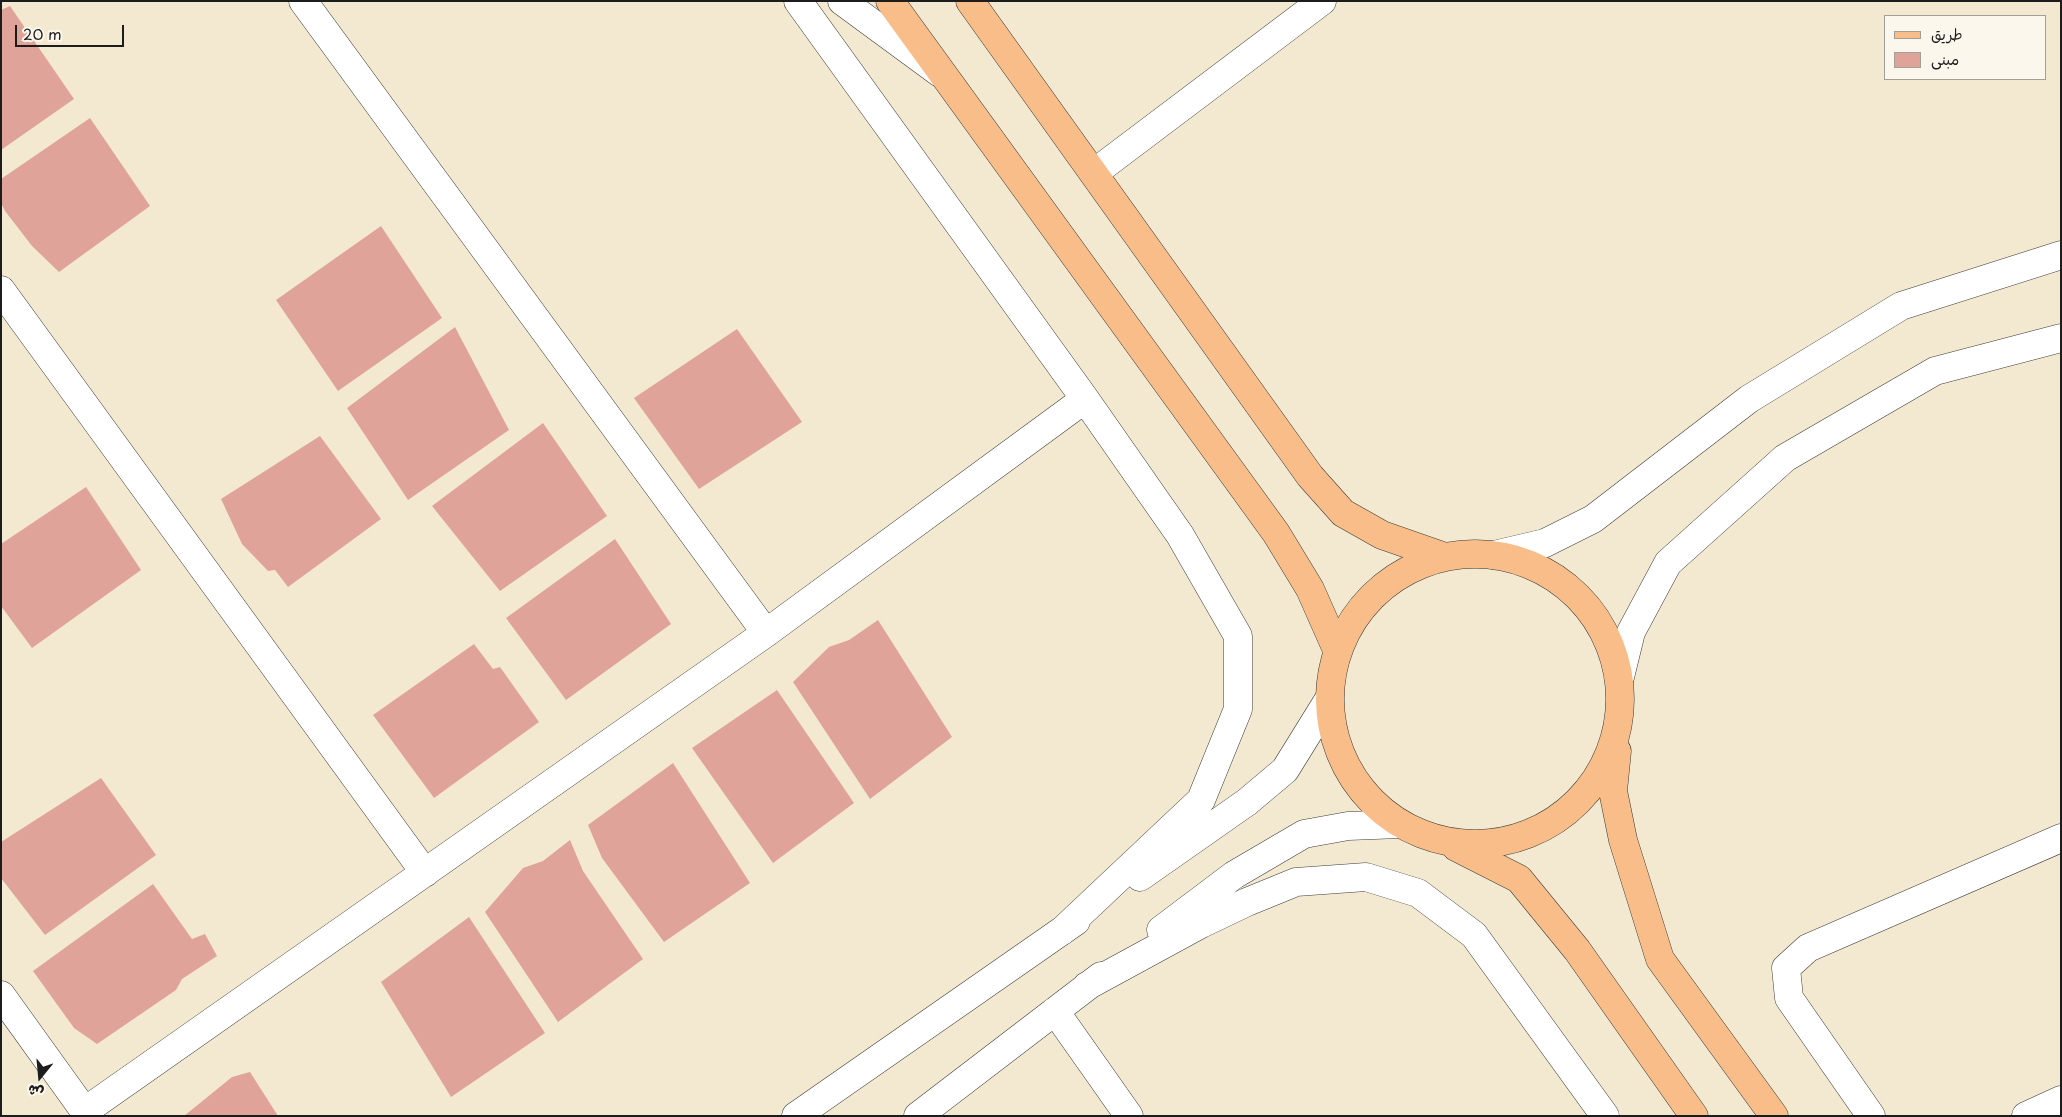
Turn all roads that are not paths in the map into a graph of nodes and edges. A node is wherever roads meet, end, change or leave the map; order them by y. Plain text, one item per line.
1 (303, 1) edge
2 (798, 1) edge
3 (830, 1) edge
4 (842, 1) edge
5 (890, 1) edge
6 (970, 1) edge
7 (1322, 1) edge
8 (946, 78) junction
9 (874, 107) junction
10 (1094, 173) junction
11 (2061, 255) edge
12 (1, 290) edge
13 (2061, 338) edge
14 (1085, 399) junction
15 (1494, 555) junction
16 (1445, 556) junction
17 (766, 633) junction
18 (1337, 650) junction
19 (1620, 677) junction
20 (1329, 699) junction
21 (1619, 724) junction
22 (1400, 824) junction
23 (2061, 838) edge
24 (1446, 842) junction
25 (426, 873) junction
26 (1062, 931) junction
27 (1087, 986) junction
28 (1, 994) edge
29 (1055, 1011) junction
30 (2061, 1100) edge
31 (86, 1114) edge
32 (796, 1116) edge
33 (918, 1116) edge
34 (1129, 1116) edge
35 (1606, 1116) edge
36 (1694, 1116) edge
37 (1774, 1116) edge
38 (1871, 1116) edge
39 (2026, 1116) edge

1 - 17 street
2 - 9 street
3 - 9 street
4 - 8 street
5 - 8 main road
6 - 10 main road
7 - 10 street
8 - 18 main road
9 - 14 street
10 - 16 main road
11 - 15 street
12 - 25 street
13 - 19 street
14 - 17 street
14 - 26 street
15 - 16 main road
15 - 19 main road
16 - 18 main road
17 - 25 street
18 - 20 main road
19 - 21 main road
20 - 22 main road
20 - 26 street
21 - 24 main road
21 - 37 main road
22 - 24 main road
22 - 27 street
23 - 38 street
24 - 36 main road
25 - 31 street
26 - 32 street
27 - 29 street
27 - 35 street
28 - 31 street
29 - 33 street
29 - 34 street
30 - 39 street

